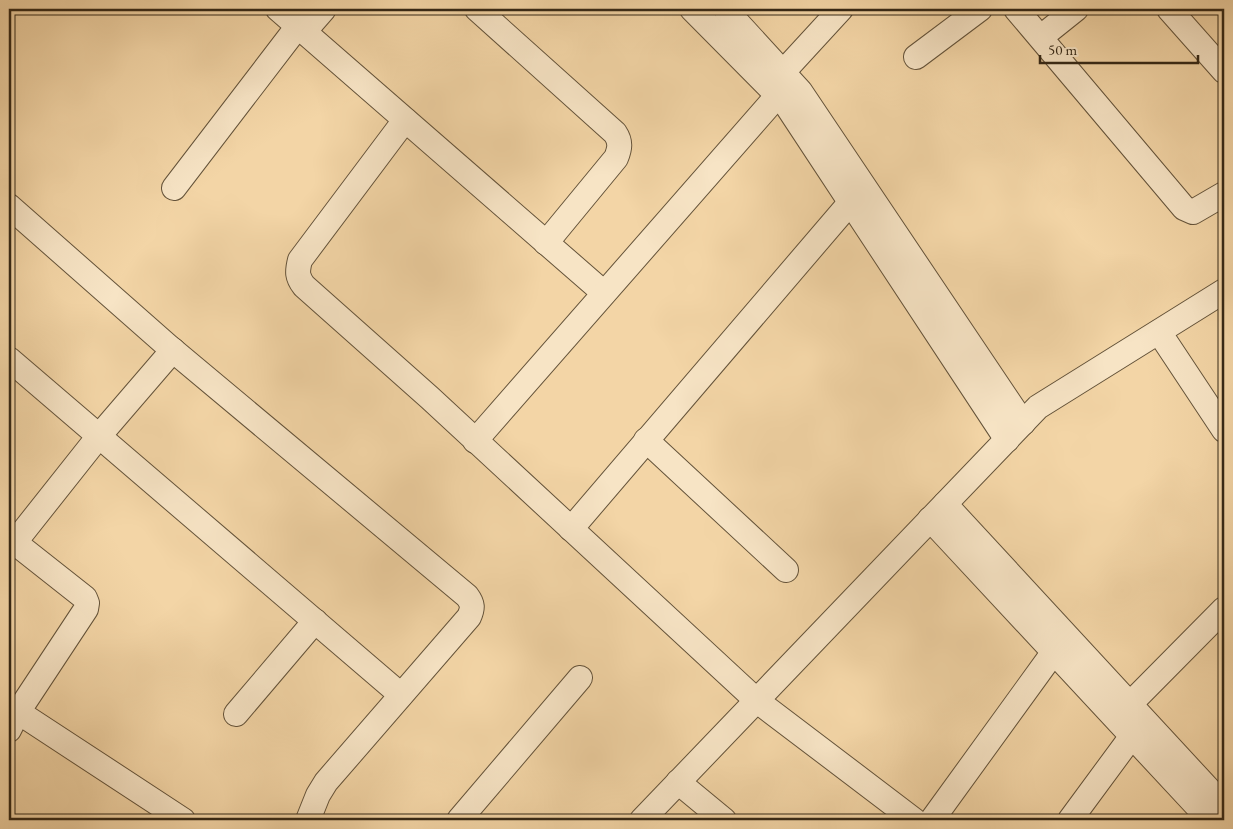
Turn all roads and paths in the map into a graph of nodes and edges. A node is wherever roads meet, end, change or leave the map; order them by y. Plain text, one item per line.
1 (278, 9) edge
2 (324, 9) edge
3 (477, 9) edge
4 (692, 9) edge
5 (725, 9) edge
6 (841, 9) edge
7 (980, 9) edge
8 (1016, 9) edge
9 (1076, 9) edge
10 (1169, 9) edge
11 (301, 29) junction
12 (1041, 37) junction
13 (916, 57) dead end
14 (1224, 71) edge
15 (777, 84) junction
16 (405, 120) junction
17 (174, 188) dead end
18 (857, 194) junction
19 (1224, 194) edge
20 (9, 206) edge
21 (546, 243) junction
22 (1224, 291) edge
23 (604, 293) junction
24 (1159, 332) junction
25 (173, 350) junction
26 (9, 358) edge
27 (1224, 430) edge
28 (1015, 431) junction
29 (99, 436) junction
30 (646, 440) junction
31 (475, 441) junction
32 (937, 511) junction
33 (571, 529) junction
34 (12, 540) edge
35 (786, 570) dead end
36 (1222, 615) edge
37 (315, 621) junction
38 (1053, 652) junction
39 (580, 678) dead end
40 (401, 695) junction
41 (756, 700) junction
42 (236, 714) dead end
43 (12, 716) edge
44 (1135, 720) junction
45 (678, 782) junction
46 (1224, 806) edge
47 (1074, 819) edge
48 (183, 820) edge
49 (308, 820) edge
50 (459, 820) edge
51 (642, 820) edge
52 (724, 820) edge
53 (914, 820) edge
54 (932, 820) edge
55 (1210, 820) edge

1 - 11 street
2 - 11 street
3 - 21 street
4 - 15 street
5 - 15 street
6 - 15 street
7 - 13 street
8 - 12 street
9 - 12 street
10 - 14 street
11 - 16 street
11 - 17 street
12 - 19 street
15 - 18 street
15 - 23 street
16 - 21 street
16 - 31 street
18 - 28 street
18 - 30 street
20 - 25 street
21 - 23 street
22 - 24 street
23 - 31 street
24 - 27 street
24 - 28 street
25 - 29 street
25 - 40 street
26 - 29 street
28 - 32 street
29 - 34 street
29 - 37 street
30 - 33 street
30 - 35 street
31 - 33 street
32 - 38 street
32 - 41 street
32 - 44 street
33 - 41 street
34 - 43 street
36 - 44 street
37 - 40 street
37 - 42 street
38 - 44 street
38 - 54 street
39 - 50 street
40 - 49 street
41 - 45 street
41 - 53 street
43 - 48 street
44 - 46 street
44 - 47 street
44 - 55 street
45 - 51 street
45 - 52 street

